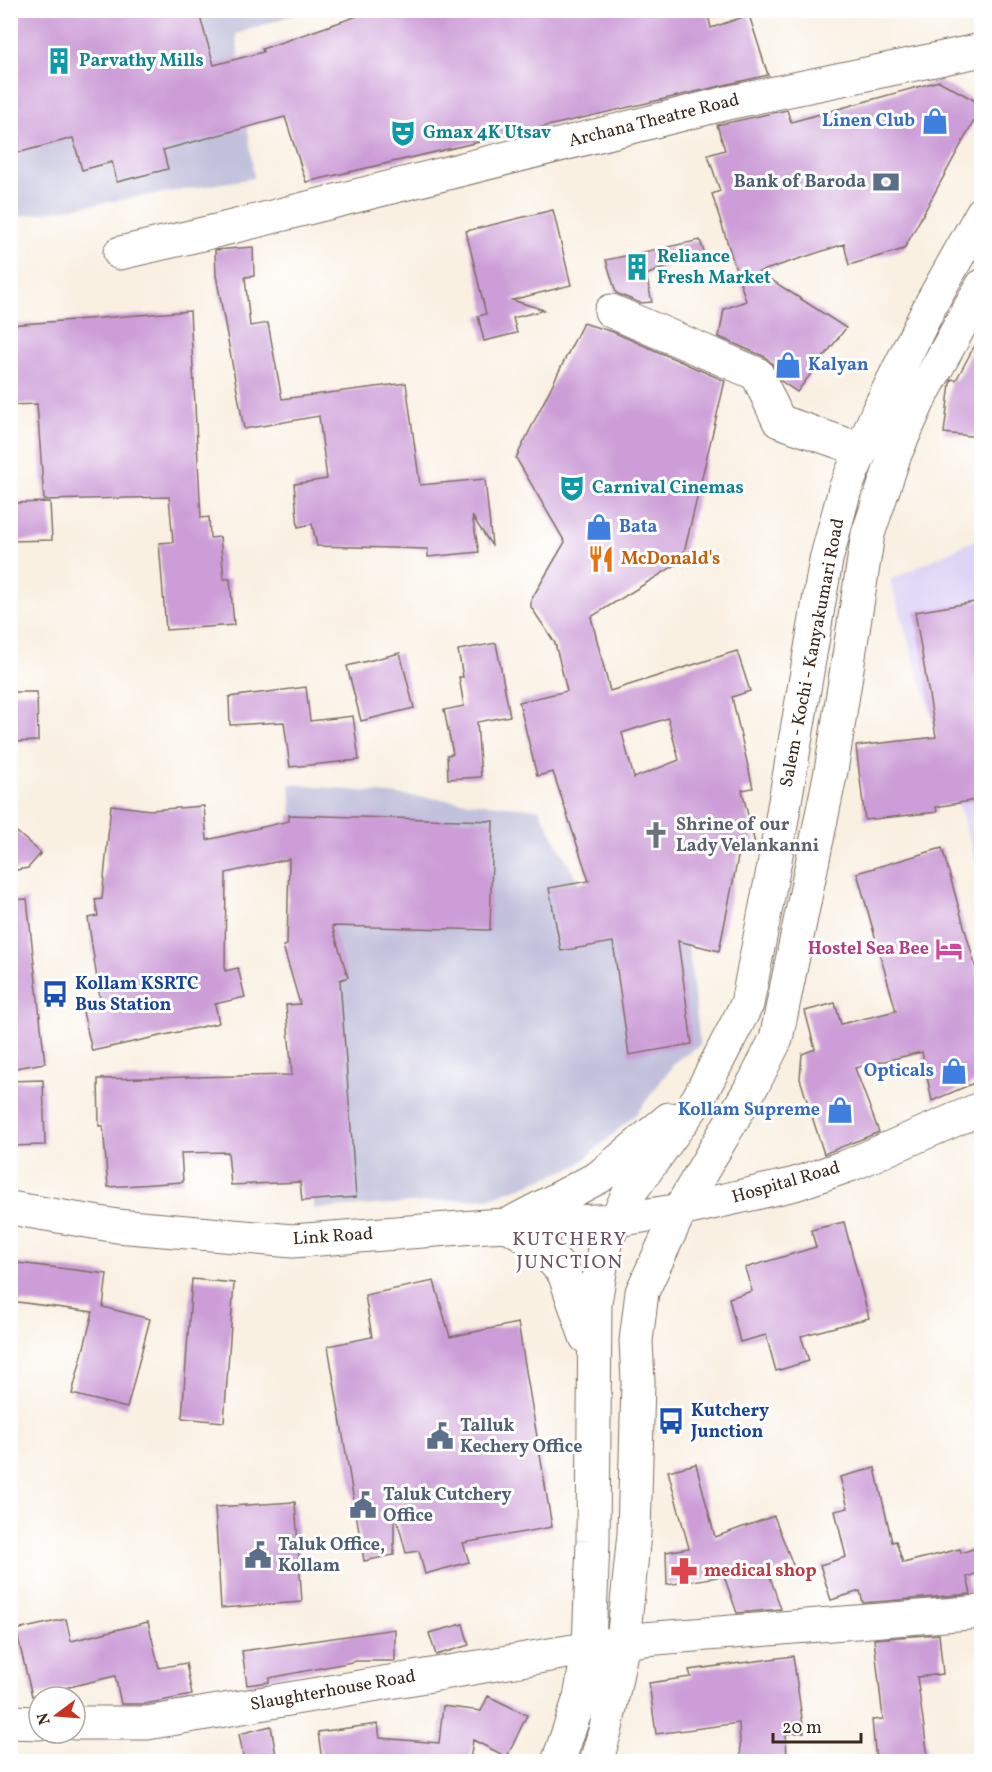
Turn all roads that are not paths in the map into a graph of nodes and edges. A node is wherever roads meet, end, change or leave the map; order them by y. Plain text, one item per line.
1 (981, 50) edge
2 (981, 213) edge
3 (120, 253) dead end
4 (981, 286) edge
5 (611, 312) dead end
6 (862, 450) junction
7 (698, 1099) junction
8 (981, 1108) edge
9 (10, 1208) edge
10 (681, 1210) junction
11 (616, 1220) junction
12 (508, 1225) junction
13 (594, 1360) junction
14 (981, 1612) edge
15 (623, 1642) junction
16 (590, 1647) junction
17 (10, 1722) edge
18 (27, 1723) edge
19 (87, 1723) edge
20 (558, 1761) edge
21 (596, 1761) edge

1 - 3 main road, Archana Theatre Road
2 - 6 main road, Salem - Kochi - Kanyakumari Road
4 - 10 main road, Salem - Kochi - Kanyakumari Road
5 - 6 main road
6 - 7 main road, Salem - Kochi - Kanyakumari Road
7 - 11 main road, Salem - Kochi - Kanyakumari Road
7 - 12 main road
8 - 10 main road, Hospital Road
9 - 12 main road, Link Road
10 - 11 main road, Hospital Road
10 - 15 main road, Salem - Kochi - Kanyakumari Road
11 - 12 main road, Link Road
11 - 13 main road, Salem - Kochi - Kanyakumari Road
12 - 13 main road
13 - 16 main road, Salem - Kochi - Kanyakumari Road
14 - 15 main road, Slaughterhouse Road
15 - 16 main road, Slaughterhouse Road
15 - 21 main road, Salem - Kochi - Kanyakumari Road
16 - 19 main road, Slaughterhouse Road
16 - 20 main road, Salem - Kochi - Kanyakumari Road
17 - 18 main road

